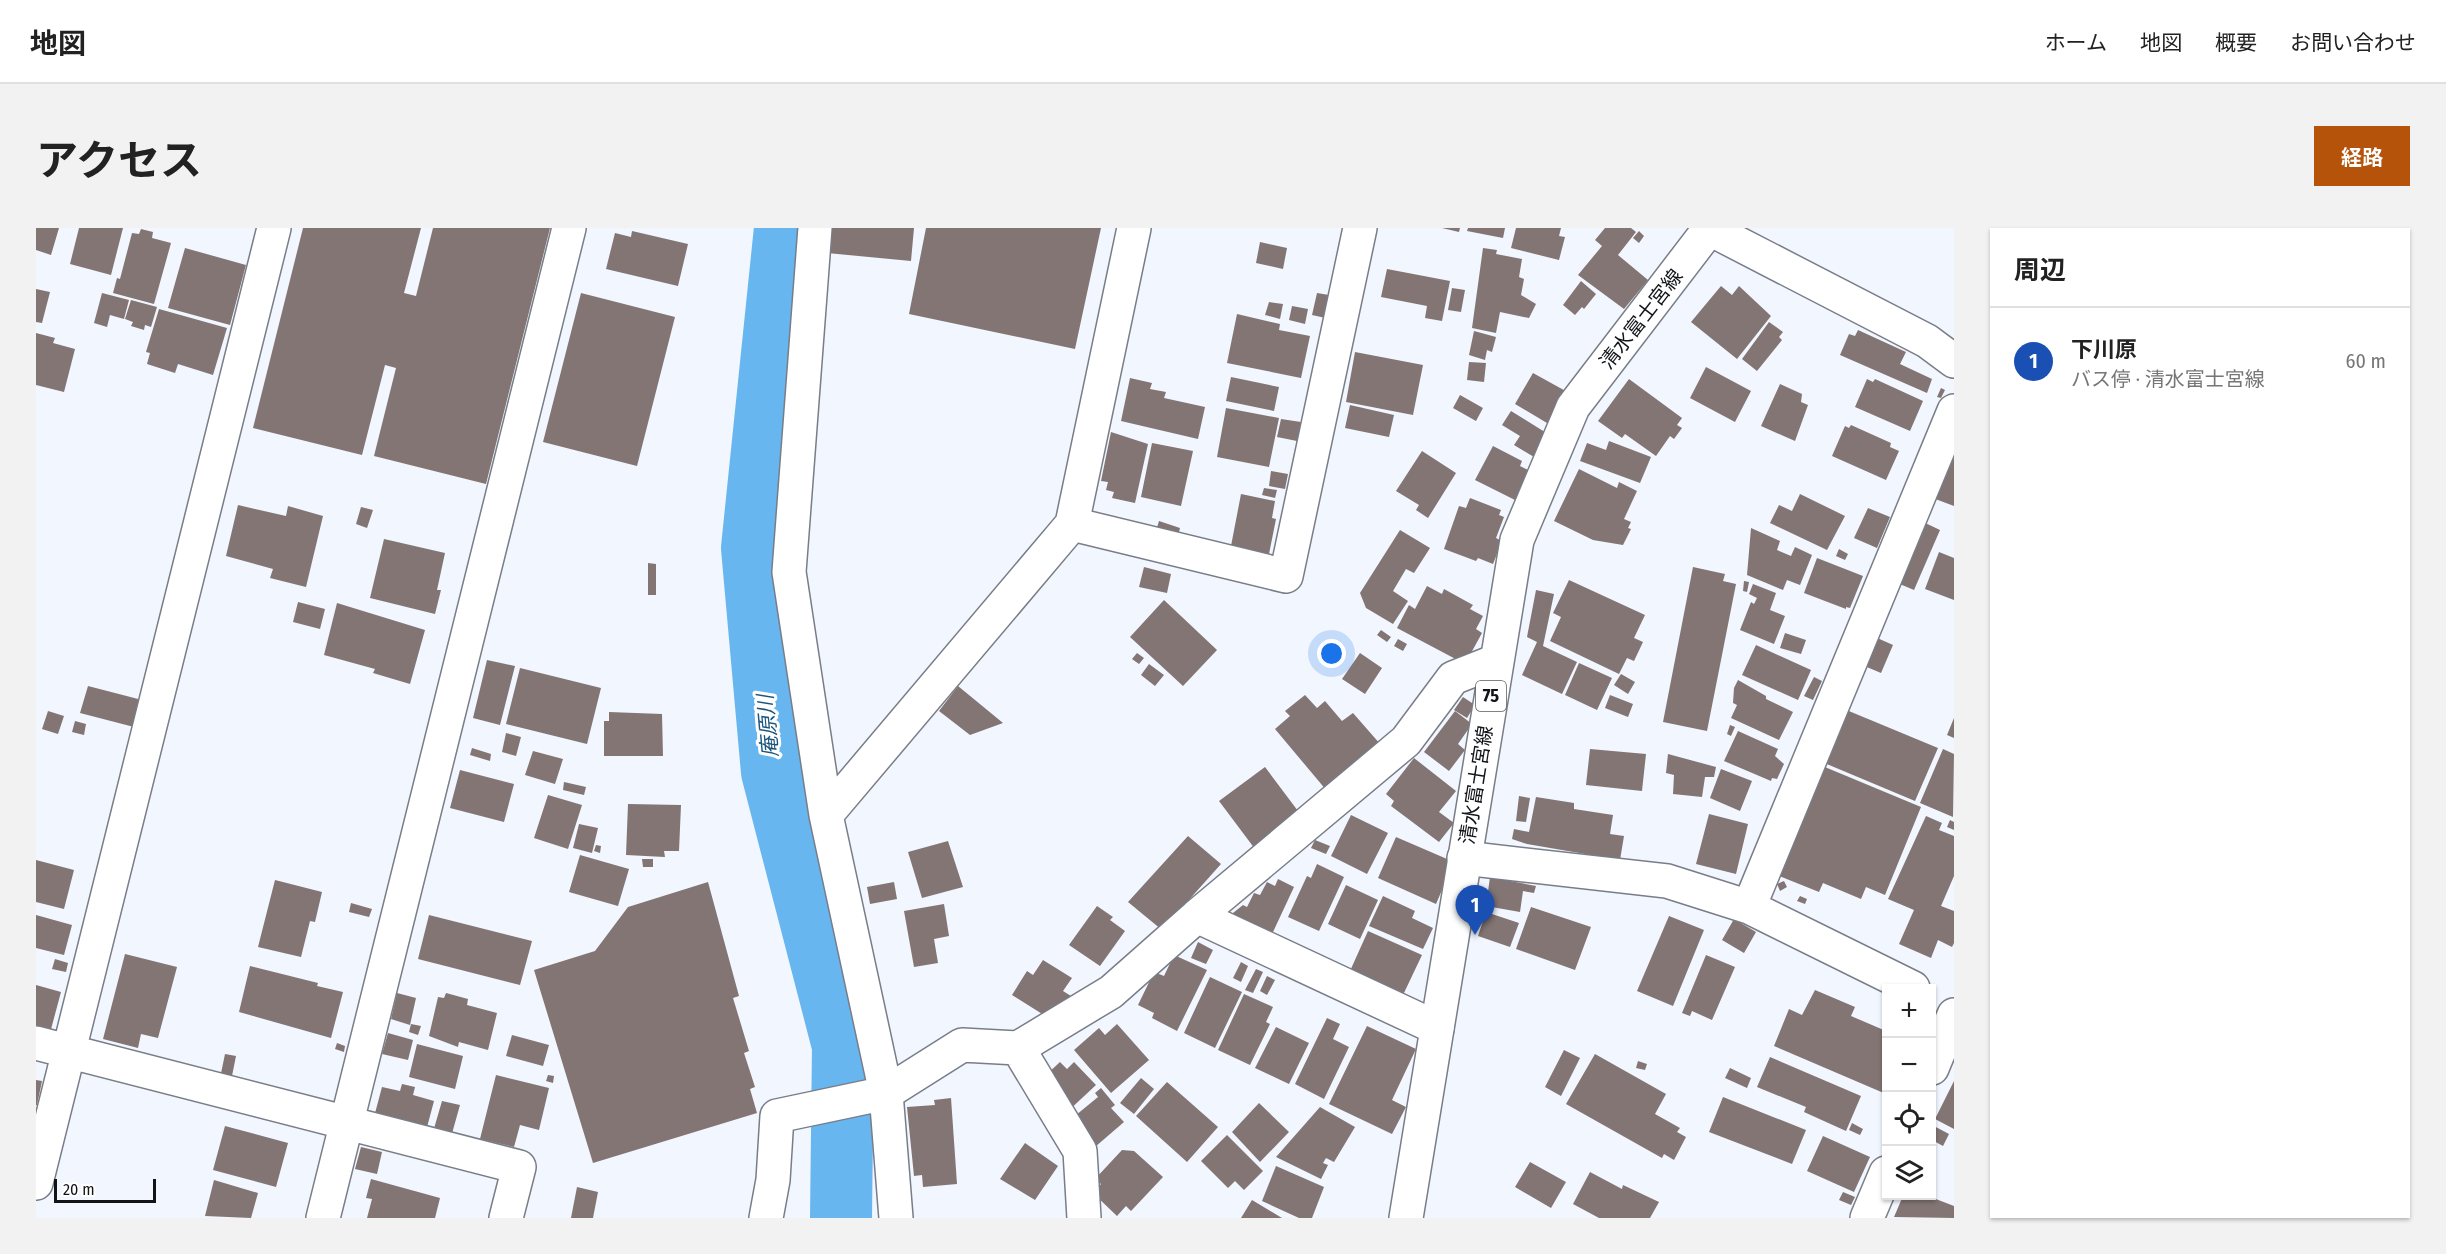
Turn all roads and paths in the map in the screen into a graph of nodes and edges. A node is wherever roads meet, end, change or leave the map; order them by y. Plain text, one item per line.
1 (274, 228) edge
2 (569, 228) edge
3 (815, 228) edge
4 (1134, 228) edge
5 (1360, 228) edge
6 (1709, 228) edge
7 (1954, 361) edge
8 (1954, 411) edge
9 (1072, 524) junction
10 (1496, 661) junction
11 (826, 815) junction
12 (1464, 858) junction
13 (1749, 907) junction
14 (1197, 916) junction
15 (1905, 984) edge
16 (1936, 1000) edge
17 (1954, 1009) edge
18 (1954, 1015) edge
19 (1437, 1028) junction
20 (36, 1043) edge
21 (1018, 1048) junction
22 (69, 1050) junction
23 (1936, 1058) edge
24 (874, 1096) junction
25 (347, 1121) junction
26 (36, 1183) edge
27 (1882, 1184) edge
28 (323, 1218) edge
29 (506, 1218) edge
30 (766, 1218) edge
31 (896, 1218) edge
32 (1083, 1218) edge
33 (1406, 1218) edge
34 (1867, 1218) edge

1 - 22 street
2 - 25 street
3 - 11 street
4 - 9 street
5 - 9 street
6 - 7 street
6 - 10 street, 清水富士宮線 / 75
8 - 13 street
9 - 11 street
10 - 12 street, 清水富士宮線 / 75
10 - 14 street
11 - 24 street
12 - 13 street
12 - 19 street, 清水富士宮線 / 75
13 - 15 street
14 - 19 street
14 - 21 street
16 - 17 street
18 - 23 street
19 - 33 street, 清水富士宮線 / 75
20 - 22 street
21 - 24 street
21 - 32 street
22 - 25 street
22 - 26 street
24 - 30 street
24 - 31 street
25 - 28 street
25 - 29 street
27 - 34 street

